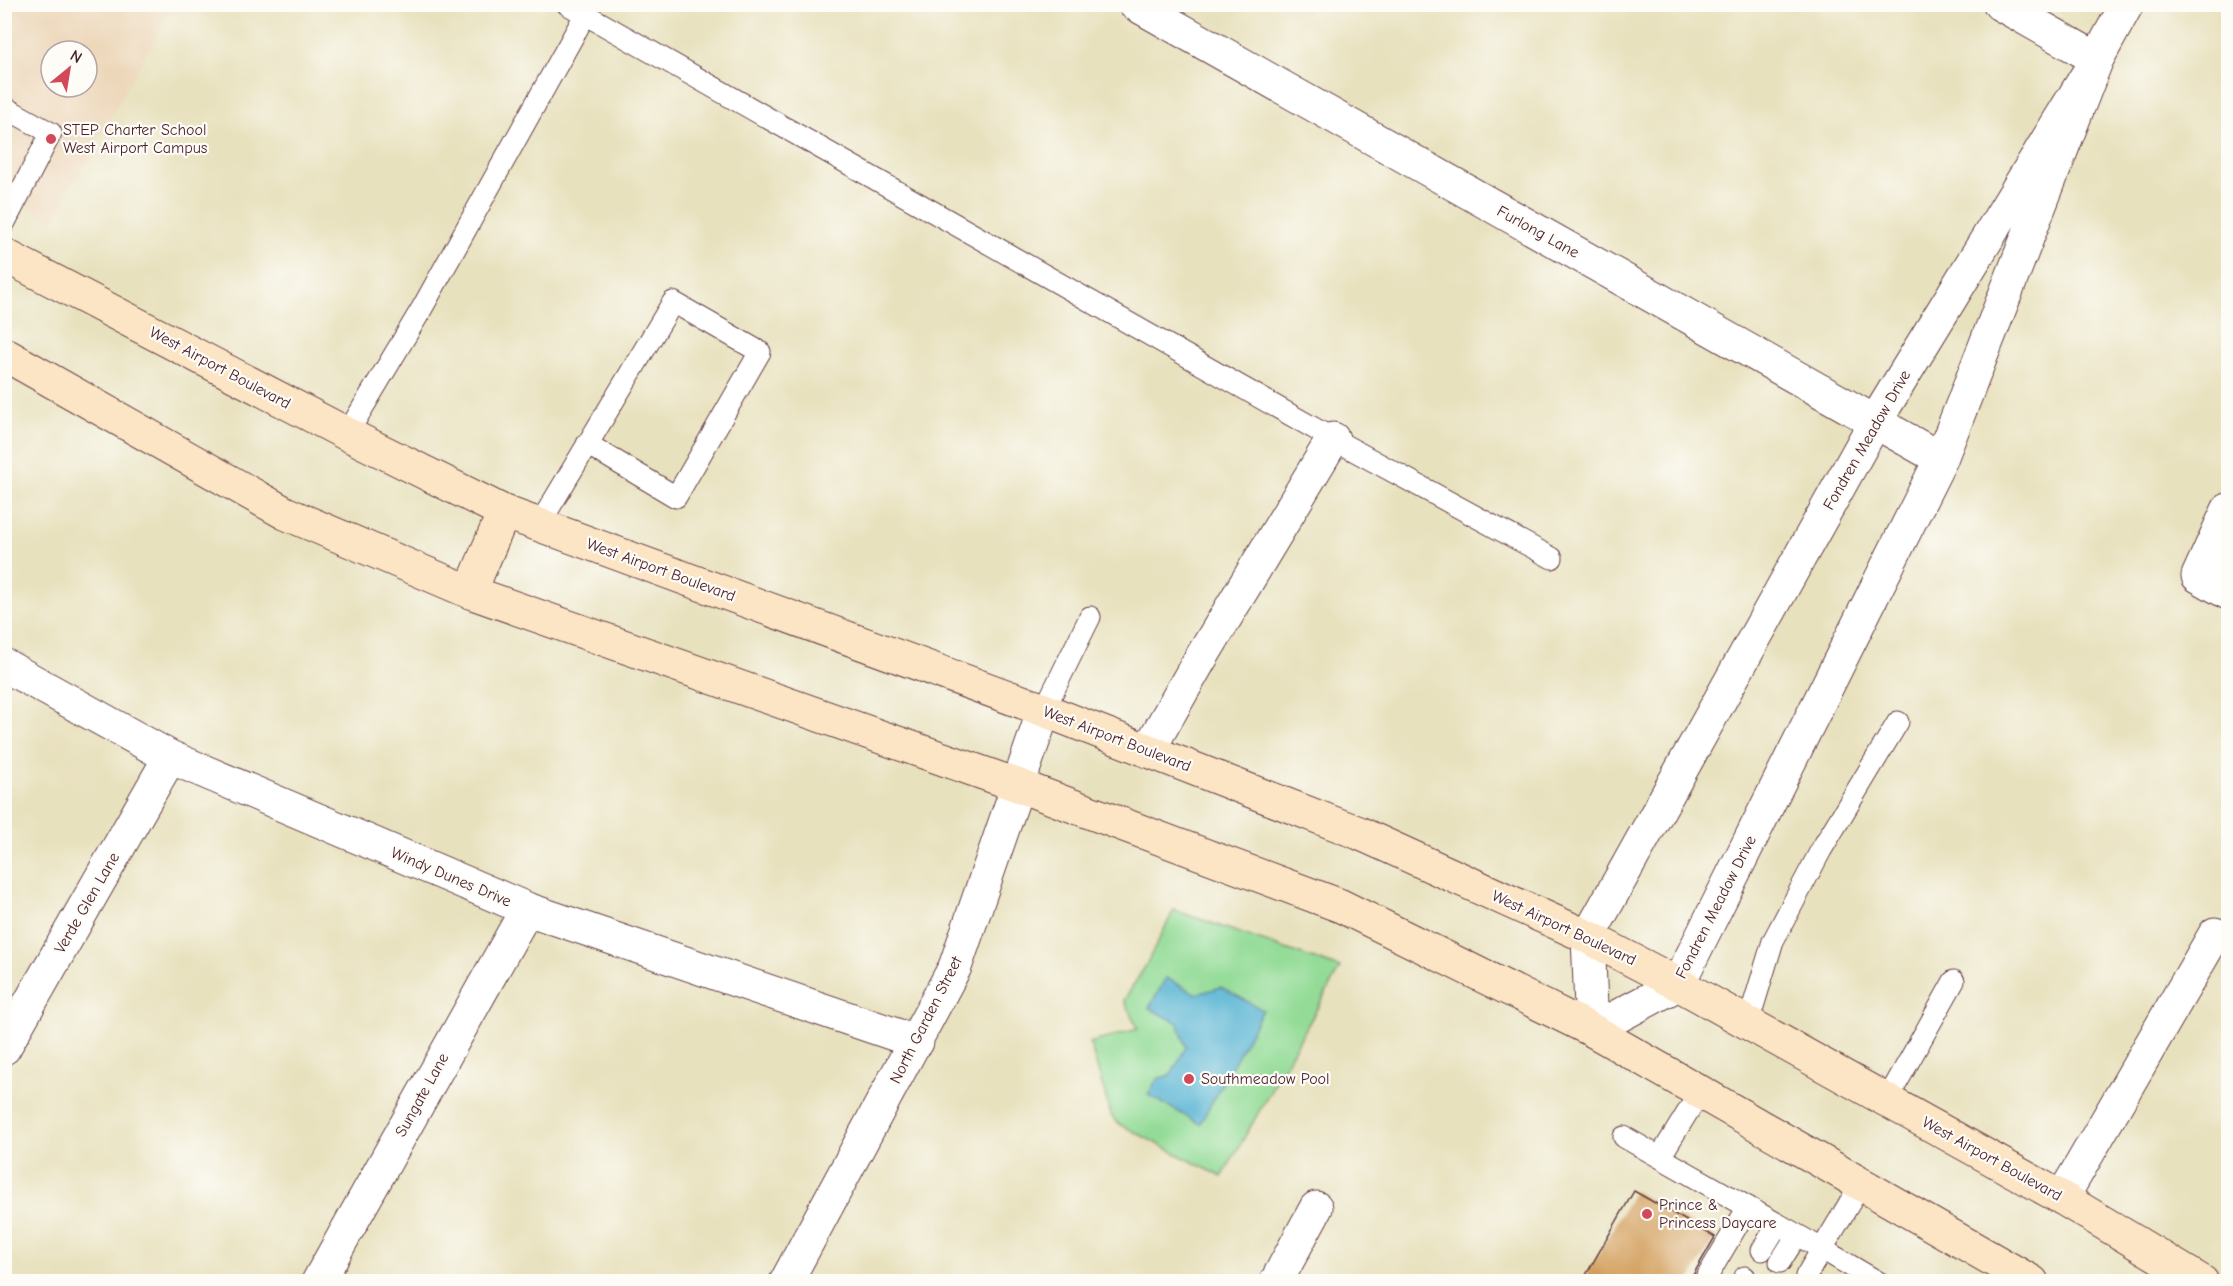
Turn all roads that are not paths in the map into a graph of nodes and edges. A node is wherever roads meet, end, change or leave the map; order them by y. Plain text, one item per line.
1 (567, 4) edge
2 (1135, 4) edge
3 (2000, 4) edge
4 (2127, 4) edge
5 (585, 15) junction
6 (2097, 59) junction
7 (4, 107) edge
8 (4, 224) edge
9 (4, 255) edge
10 (4, 354) edge
11 (1875, 422) junction
12 (347, 434) junction
13 (1333, 440) junction
14 (587, 444) junction
15 (1941, 459) junction
16 (2229, 510) edge
17 (504, 512) junction
18 (539, 525) junction
19 (1552, 558) dead end
20 (470, 592) junction
21 (2229, 593) edge
22 (1090, 617) dead end
23 (4, 665) edge
24 (1044, 710) junction
25 (1898, 722) dead end
26 (1148, 751) junction
27 (170, 757) junction
28 (1017, 785) junction
29 (527, 909) junction
30 (2215, 934) dead end
31 (1588, 937) junction
32 (1954, 981) dead end
33 (1678, 984) junction
34 (1748, 1023) junction
35 (1592, 1030) junction
36 (917, 1042) junction
37 (4, 1048) edge
38 (1700, 1092) junction
39 (1887, 1100) junction
40 (1624, 1137) dead end
41 (1660, 1157) junction
42 (1861, 1184) junction
43 (2062, 1198) junction
44 (1748, 1207) junction
45 (1316, 1208) dead end
46 (1778, 1224) junction
47 (1797, 1235) junction
48 (1821, 1249) junction
49 (1762, 1250) dead end
50 (1780, 1262) dead end
51 (1806, 1276) dead end
52 (1867, 1279) edge
53 (318, 1281) edge
54 (786, 1281) edge
55 (1276, 1281) edge
56 (1704, 1281) edge
57 (2032, 1281) edge
58 (2202, 1281) edge

1 - 5 lane
2 - 11 street, Furlong Lane
3 - 6 street
4 - 6 street, Fondren Meadow Drive
5 - 12 lane
5 - 13 lane
6 - 11 street, Fondren Meadow Drive
6 - 15 street, Fondren Meadow Drive
7 - 8 lane
9 - 12 main road, West Airport Boulevard
10 - 20 main road
11 - 15 street, Furlong Lane
11 - 31 street, Fondren Meadow Drive
12 - 17 main road, West Airport Boulevard
13 - 19 lane
13 - 26 street
14 - 14 lane
14 - 18 lane
15 - 33 street, Fondren Meadow Drive
16 - 21 street
17 - 18 main road, West Airport Boulevard
17 - 20 main road
18 - 24 main road, West Airport Boulevard
20 - 28 main road
22 - 24 lane
23 - 27 street, Windy Dunes Drive
24 - 26 main road, West Airport Boulevard
24 - 28 street, North Garden Street
25 - 34 lane
26 - 31 main road, West Airport Boulevard
27 - 29 street, Windy Dunes Drive
27 - 37 street, Verde Glen Lane
28 - 35 main road
28 - 36 street, North Garden Street
29 - 36 street, Windy Dunes Drive
29 - 53 street, Sungate Lane
30 - 43 street
31 - 33 main road, West Airport Boulevard
31 - 35 street
32 - 39 lane
33 - 34 main road, West Airport Boulevard
33 - 35 street, Fondren Meadow Drive
34 - 39 main road, West Airport Boulevard
35 - 38 main road
36 - 54 street, North Garden Street
38 - 41 lane
38 - 42 main road
39 - 43 main road, West Airport Boulevard
40 - 41 lane
41 - 44 lane
42 - 48 lane
42 - 57 main road
43 - 58 main road, West Airport Boulevard
44 - 46 lane
44 - 56 lane
45 - 55 street
46 - 47 lane
46 - 49 lane
47 - 48 lane
47 - 50 lane
48 - 51 lane
48 - 52 lane

